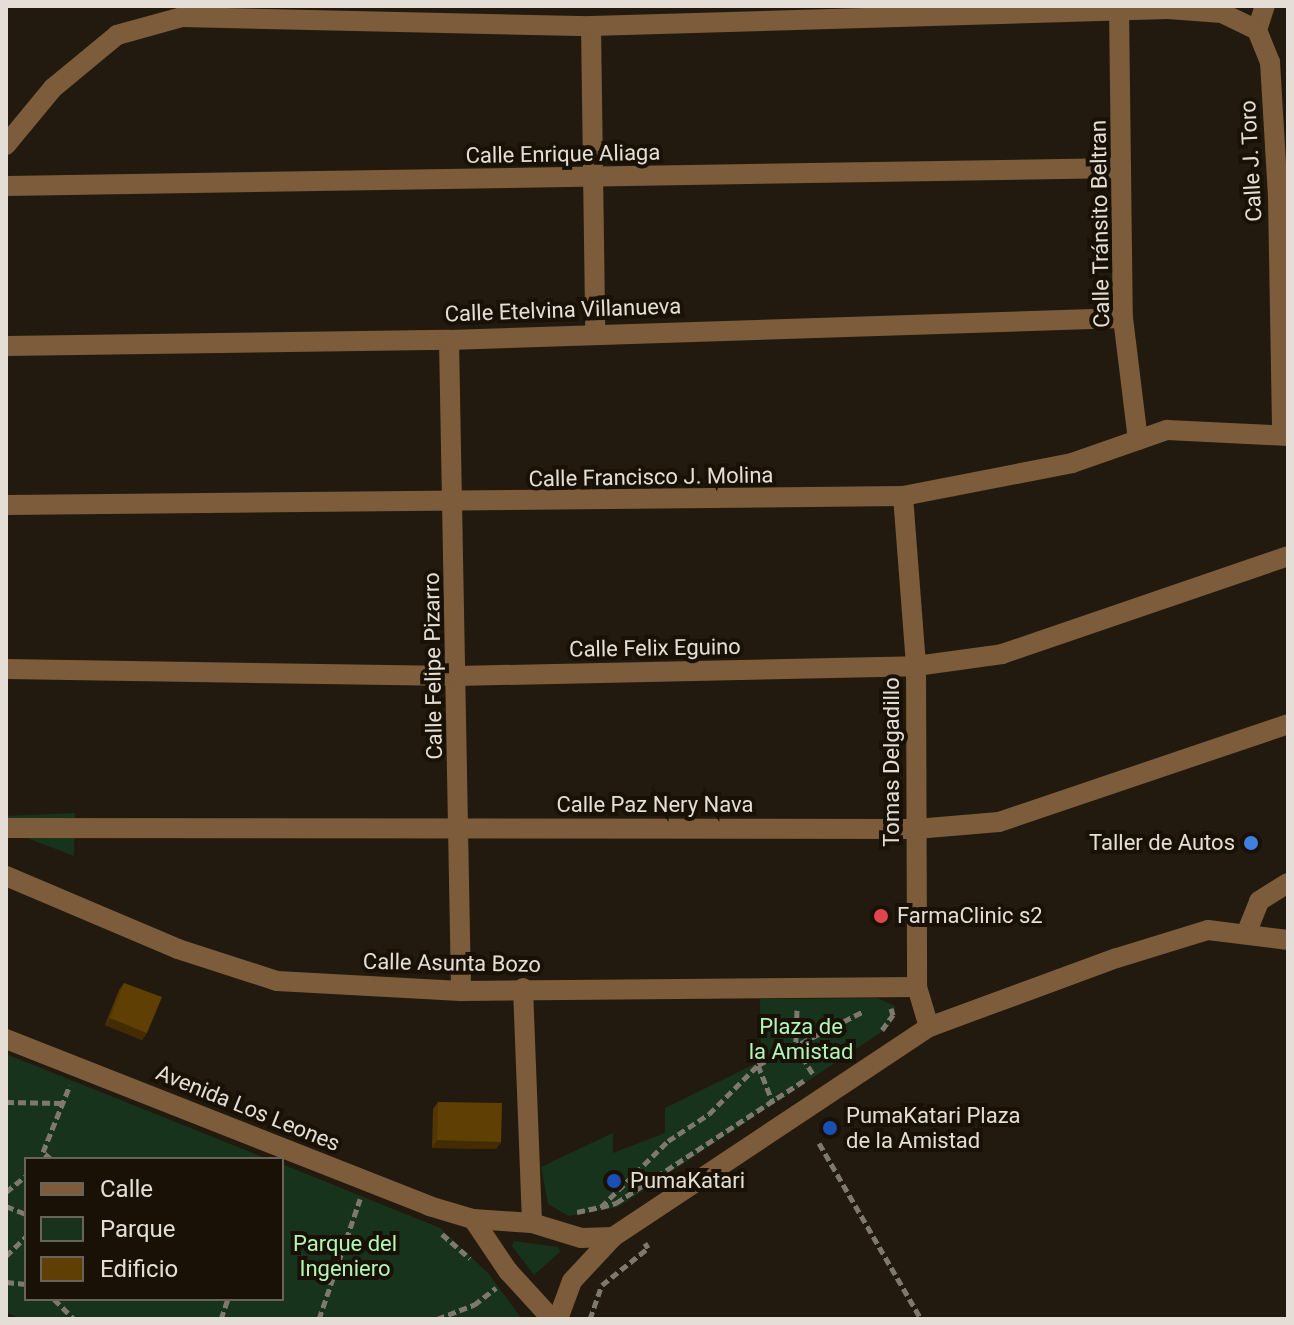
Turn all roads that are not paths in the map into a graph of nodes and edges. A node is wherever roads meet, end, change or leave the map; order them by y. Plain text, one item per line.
1 (1265, 6) edge
2 (1119, 10) edge
3 (591, 26) junction
4 (1257, 30) junction
5 (1279, 60) edge
6 (6, 145) edge
7 (1121, 168) junction
8 (593, 178) junction
9 (6, 186) edge
10 (1123, 318) junction
11 (595, 331) junction
12 (449, 340) junction
13 (6, 346) edge
14 (1285, 435) edge
15 (1138, 440) junction
16 (903, 496) junction
17 (453, 504) junction
18 (6, 505) edge
19 (1288, 556) edge
20 (916, 666) junction
21 (6, 669) edge
22 (456, 676) junction
23 (1288, 724) edge
24 (6, 828) edge
25 (461, 829) junction
26 (916, 829) junction
27 (6, 876) edge
28 (1288, 883) edge
29 (1246, 934) junction
30 (1288, 940) edge
31 (917, 987) junction
32 (523, 988) junction
33 (461, 991) junction
34 (929, 1027) junction
35 (6, 1039) edge
36 (473, 1219) junction
37 (532, 1223) junction
38 (613, 1237) junction
39 (552, 1319) edge
40 (558, 1319) edge

1 - 4 street
2 - 3 street
2 - 4 street
2 - 7 street, Calle Tránsito Beltran
3 - 6 street
3 - 8 street
4 - 5 street, Calle J. Toro
5 - 14 street, Calle J. Toro
7 - 8 street, Calle Enrique Aliaga
7 - 10 street, Calle Tránsito Beltran
8 - 9 street, Calle Enrique Aliaga
8 - 11 street
10 - 11 street, Calle Etelvina Villanueva
10 - 15 street, Calle Tránsito Beltran
11 - 12 street, Calle Etelvina Villanueva
12 - 13 street, Calle Etelvina Villanueva
12 - 17 street, Calle Felipe Pizarro
14 - 15 street, Calle Francisco J. Molina
15 - 16 street, Calle Francisco J. Molina
16 - 17 street, Calle Francisco J. Molina
16 - 20 street, Tomas Delgadillo
17 - 18 street, Calle Francisco J. Molina
17 - 22 street, Calle Felipe Pizarro
19 - 20 street, Calle Felix Eguino
20 - 22 street, Calle Felix Eguino
20 - 26 street, Tomas Delgadillo
21 - 22 street, Calle Felix Eguino
22 - 25 street, Calle Felipe Pizarro
23 - 26 street, Calle Paz Nery Nava
24 - 25 street, Calle Paz Nery Nava
25 - 26 street, Calle Paz Nery Nava
25 - 33 street, Calle Felipe Pizarro
26 - 31 street, Tomas Delgadillo
27 - 33 street, Calle Asunta Bozo
28 - 29 street
29 - 30 street
29 - 34 street
31 - 32 street, Calle Asunta Bozo
31 - 34 street, Tomas Delgadillo
32 - 33 street, Calle Asunta Bozo
32 - 37 street
34 - 38 street
35 - 36 street, Avenida Los Leones
36 - 37 street, Avenida Los Leones
36 - 39 street
37 - 38 street, Avenida Los Leones
38 - 40 street

